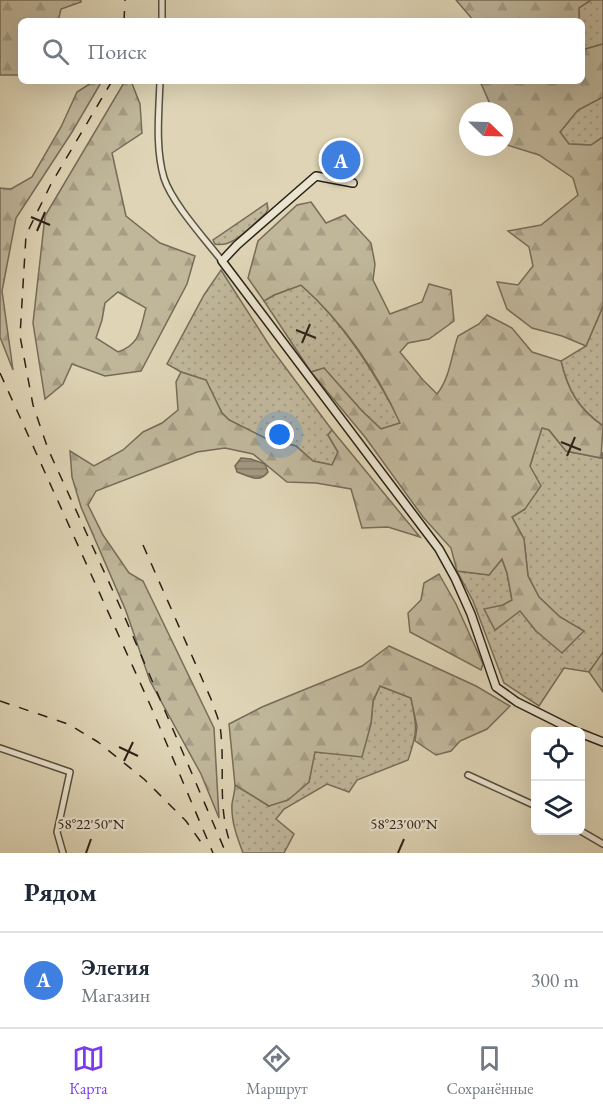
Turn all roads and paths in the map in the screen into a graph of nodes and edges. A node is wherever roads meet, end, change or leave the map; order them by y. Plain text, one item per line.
1 (162, 0) edge
2 (162, 18) edge
3 (160, 84) edge
4 (353, 183) dead end
5 (222, 261) junction
6 (569, 727) edge
7 (585, 734) edge
8 (603, 742) edge
9 (0, 748) edge
10 (468, 775) dead end
11 (531, 804) edge
12 (585, 834) edge
13 (603, 844) edge
14 (63, 853) edge

1 - 2 street
3 - 5 street
4 - 5 street
5 - 6 street
7 - 8 street
9 - 14 street
10 - 11 street
12 - 13 street

